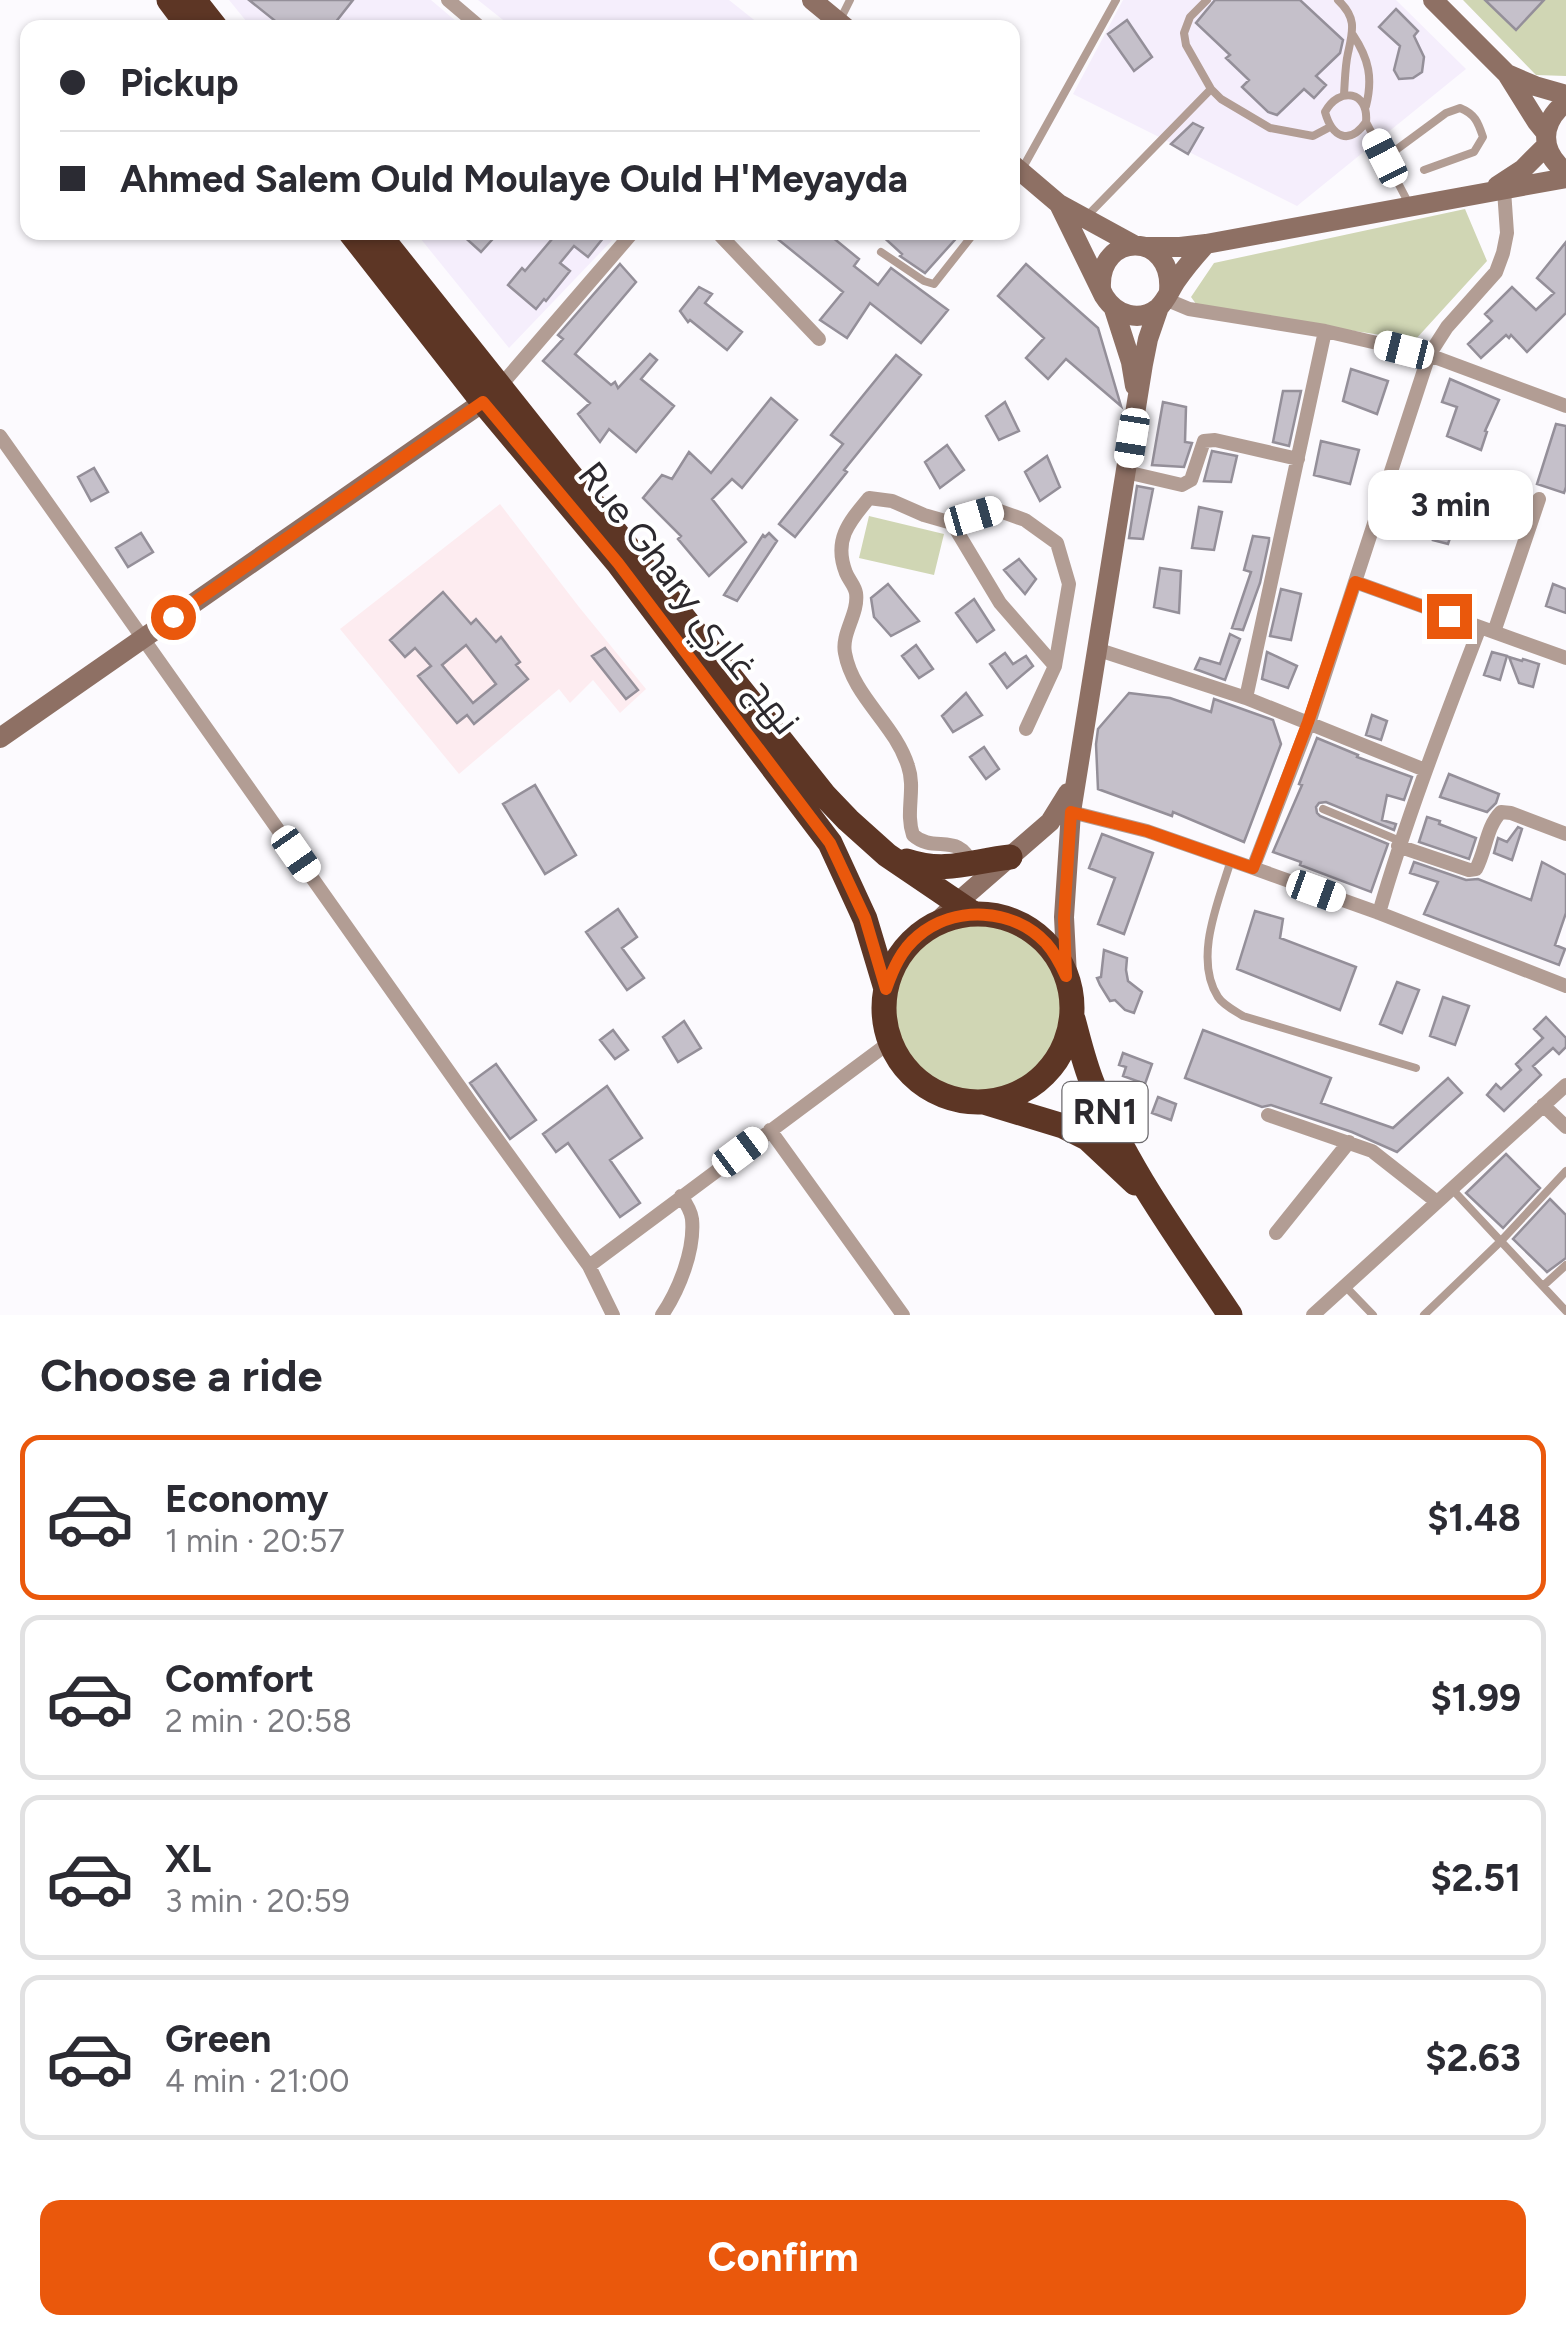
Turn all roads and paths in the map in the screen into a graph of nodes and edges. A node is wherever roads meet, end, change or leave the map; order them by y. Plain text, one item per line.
1 (194, 0) edge
2 (448, 0) edge
3 (812, 0) edge
4 (1116, 0) edge
5 (1207, 0) edge
6 (1338, 0) edge
7 (1433, 0) edge
8 (210, 20) edge
9 (472, 20) edge
10 (832, 20) edge
11 (1353, 35) junction
12 (1507, 74) junction
13 (1211, 90) junction
14 (1344, 94) junction
15 (1566, 98) edge
16 (1366, 108) junction
17 (1366, 122) junction
18 (1330, 128) junction
19 (1546, 139) junction
20 (1385, 158) junction
21 (1020, 164) edge
22 (1424, 170) dead end
23 (1566, 175) edge
24 (1020, 176) edge
25 (1504, 190) junction
26 (1482, 194) junction
27 (1060, 204) junction
28 (1410, 206) junction
29 (1084, 219) junction
30 (357, 240) edge
31 (383, 240) edge
32 (626, 240) edge
33 (725, 240) edge
34 (969, 240) edge
35 (1206, 244) junction
36 (1139, 246) junction
37 (881, 252) dead end
38 (1101, 288) junction
39 (1165, 299) junction
40 (1114, 310) junction
41 (1325, 332) junction
42 (819, 339) dead end
43 (1429, 355) junction
44 (491, 395) junction
45 (1138, 403) junction
46 (1566, 406) edge
47 (0, 436) edge
48 (1298, 458) junction
49 (1126, 472) junction
50 (1539, 500) dead end
51 (952, 523) junction
52 (625, 558) junction
53 (1355, 582) junction
54 (1487, 629) junction
55 (142, 639) junction
56 (1096, 649) junction
57 (1566, 658) edge
58 (1055, 666) junction
59 (1246, 698) junction
60 (1308, 722) junction
61 (1026, 729) dead end
62 (0, 738) edge
63 (1079, 768) junction
64 (1425, 770) junction
65 (1323, 808) dead end
66 (1071, 812) junction
67 (1566, 834) edge
68 (1399, 844) junction
69 (888, 855) junction
70 (1010, 857) junction
71 (1230, 860) junction
72 (972, 865) junction
73 (1253, 868) junction
74 (966, 908) junction
75 (1379, 913) junction
76 (1066, 976) junction
77 (1566, 986) edge
78 (886, 989) junction
79 (1072, 1014) junction
80 (890, 1042) junction
81 (1416, 1068) dead end
82 (1566, 1085) edge
83 (984, 1102) junction
84 (1543, 1105) junction
85 (1268, 1114) dead end
86 (1566, 1127) edge
87 (770, 1130) junction
88 (1348, 1142) junction
89 (1566, 1171) edge
90 (1451, 1188) junction
91 (682, 1196) junction
92 (1437, 1202) junction
93 (1155, 1203) junction
94 (1276, 1234) dead end
95 (1501, 1241) junction
96 (1566, 1265) edge
97 (589, 1266) junction
98 (1345, 1286) junction
99 (1543, 1286) junction
100 (1566, 1311) edge
101 (613, 1315) edge
102 (662, 1315) edge
103 (903, 1315) edge
104 (1230, 1315) edge
105 (1312, 1315) edge
106 (1373, 1315) edge
107 (1424, 1315) edge

1 - 8 highway
2 - 9 street
3 - 10 street
4 - 21 lane
5 - 13 lane
6 - 11 lane
7 - 12 street
11 - 14 lane
11 - 16 lane
12 - 15 street
12 - 19 street
13 - 18 lane
13 - 29 lane
14 - 16 lane
14 - 18 lane
15 - 19 street
16 - 17 lane
17 - 18 lane
17 - 20 lane
19 - 23 street
19 - 26 street
20 - 22 lane
20 - 28 lane
23 - 25 street
24 - 27 street
25 - 26 street
25 - 43 street
26 - 28 street
27 - 29 street
27 - 38 street
28 - 35 street
29 - 36 street
30 - 44 highway, Rue Ghary نهج غاري
31 - 44 highway, Rue Ghary نهج غاري
32 - 44 street
33 - 42 street
34 - 37 lane
35 - 36 street
35 - 39 street
36 - 38 street
36 - 39 street
38 - 40 street
39 - 40 street
39 - 41 street
39 - 45 street
40 - 45 street
41 - 43 street
41 - 48 street
43 - 46 street
43 - 53 street
44 - 52 highway, Rue Ghary نهج غاري
44 - 55 street
45 - 49 street
47 - 55 street
48 - 49 street
48 - 59 street
49 - 56 street
50 - 54 street
51 - 58 street
51 - 58 street
51 - 72 street
52 - 69 highway, Rue Ghary نهج غاري
52 - 78 highway, Rue Ghary نهج غاري
53 - 54 street
53 - 60 street
54 - 57 street
54 - 64 street
55 - 62 street
55 - 97 street
56 - 59 street
56 - 63 street
58 - 61 street
59 - 60 street
60 - 64 street
60 - 73 street
63 - 66 street
63 - 70 street
64 - 68 street
65 - 68 lane
66 - 71 street
66 - 76 street
67 - 68 street
68 - 75 street
69 - 72 highway
69 - 74 highway, Rue Ghary نهج غاري
70 - 72 highway
70 - 74 street
71 - 73 street
71 - 81 lane
73 - 75 street
74 - 76 highway
74 - 78 highway
75 - 77 street
76 - 79 highway
78 - 80 highway
79 - 83 highway
79 - 93 highway, RN1
80 - 83 highway
80 - 87 street
82 - 84 street
83 - 93 highway, RN1
84 - 86 street
84 - 90 street
85 - 88 street
87 - 91 street
87 - 103 street
88 - 92 street
88 - 94 street
89 - 95 lane
90 - 92 street
90 - 95 lane
91 - 97 street
91 - 102 street
92 - 98 street
93 - 104 highway, RN1
95 - 99 lane
95 - 107 lane
96 - 99 lane
97 - 101 street
98 - 105 street
98 - 106 lane
99 - 100 lane

